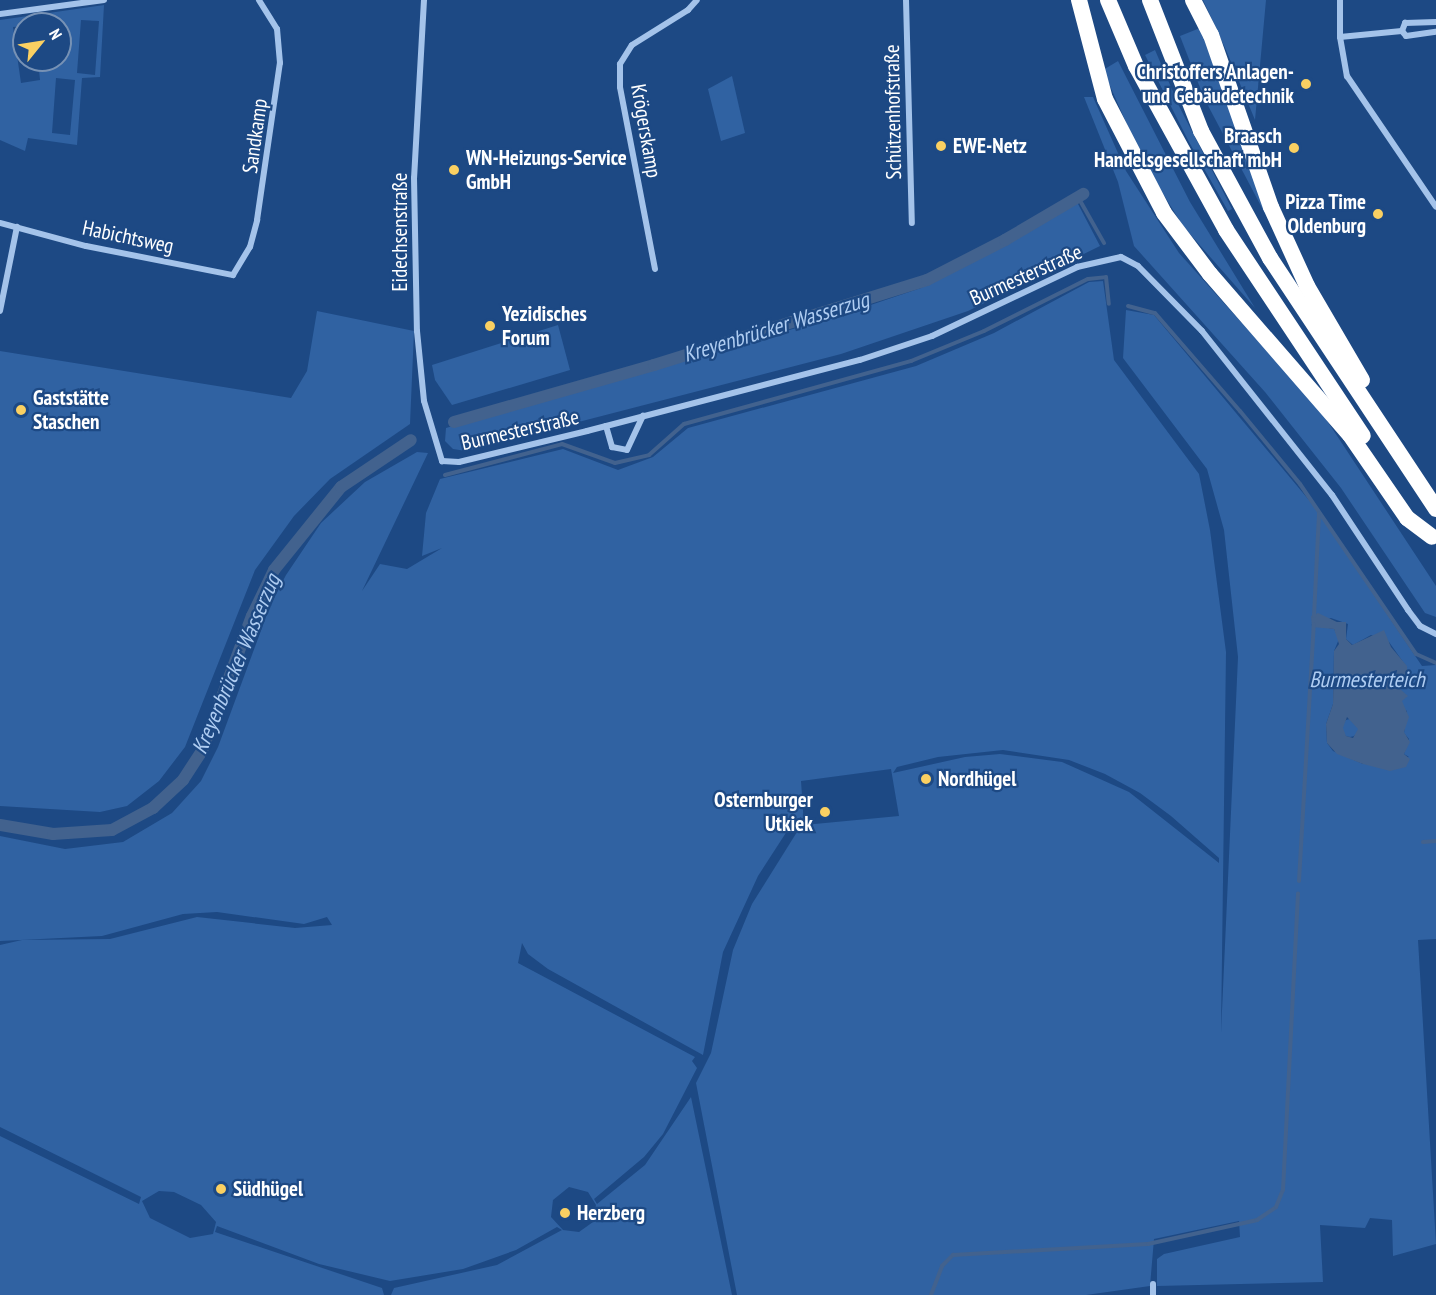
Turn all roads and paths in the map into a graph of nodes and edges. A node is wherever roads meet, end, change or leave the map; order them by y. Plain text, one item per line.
1 (104, 0) edge
2 (259, 0) edge
3 (424, 0) edge
4 (697, 0) edge
5 (906, 0) edge
6 (1079, 0) edge
7 (1108, 0) edge
8 (1150, 0) edge
9 (1193, 0) edge
10 (1340, 0) edge
11 (0, 14) edge
12 (1436, 22) edge
13 (1402, 31) junction
14 (1436, 32) edge
15 (1340, 37) junction
16 (1436, 207) edge
17 (0, 223) edge
18 (912, 223) dead end
19 (17, 227) junction
20 (655, 268) dead end
21 (233, 275) joint
22 (0, 311) edge
23 (643, 416) junction
24 (606, 426) junction
25 (1385, 432) junction
26 (442, 461) joint
27 (1436, 509) edge
28 (1434, 540) edge
29 (1436, 634) edge
30 (1153, 1284) dead end
31 (1153, 1295) edge

1 - 11 street
2 - 21 street, Sandkamp
3 - 26 street, Eidechsenstraße
4 - 20 street, Krögerskamp
5 - 18 street, Schützenhofstraße
6 - 28 highway
7 - 28 highway
8 - 25 highway
9 - 25 highway
10 - 15 street
12 - 13 street
13 - 14 street
13 - 15 street
15 - 16 street
17 - 19 street, Habichtsweg
19 - 21 street, Habichtsweg
19 - 22 street
23 - 24 street, Burmesterstraße
23 - 24 street, Burmesterstraße
23 - 29 street, Burmesterstraße
24 - 26 street, Burmesterstraße
25 - 27 highway
30 - 31 street

